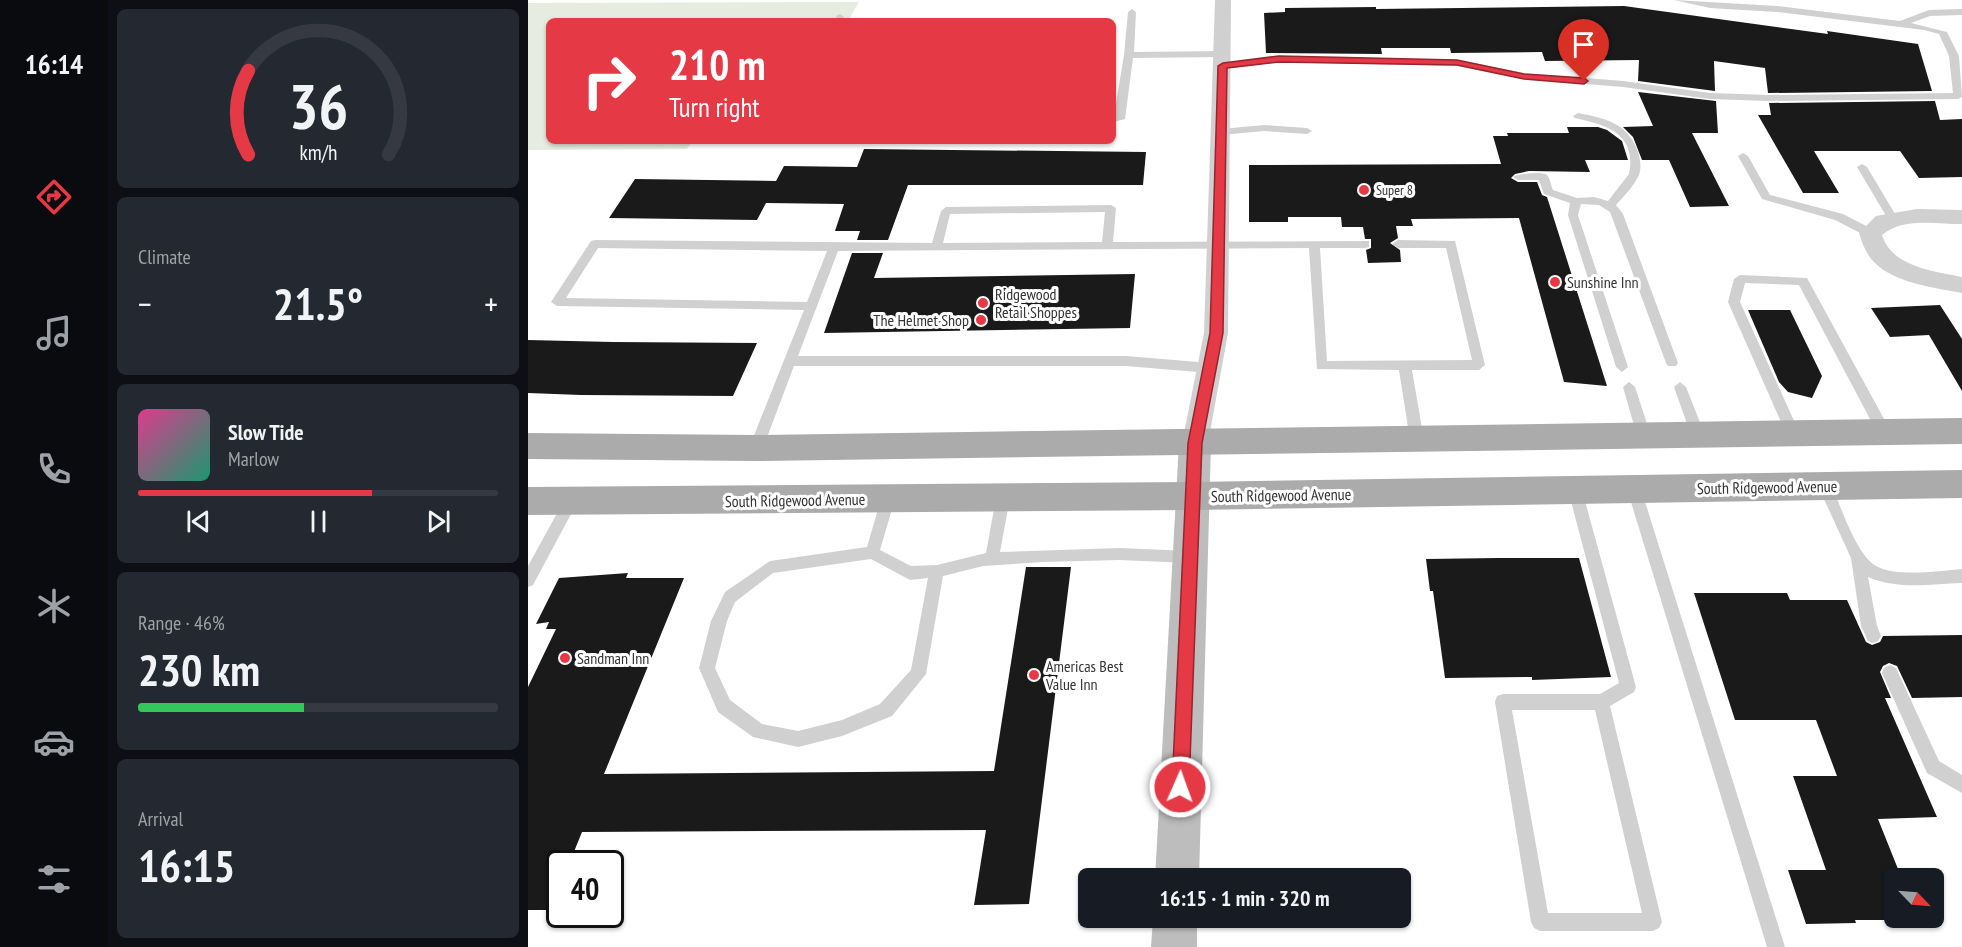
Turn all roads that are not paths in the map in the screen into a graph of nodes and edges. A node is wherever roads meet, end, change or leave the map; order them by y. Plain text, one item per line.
1 (1223, 0) edge
2 (1678, 0) edge
3 (1132, 12) dead end
4 (1962, 12) edge
5 (1901, 24) junction
6 (1129, 55) junction
7 (1223, 60) junction
8 (1958, 61) edge
9 (1578, 116) dead end
10 (1116, 119) edge
11 (1273, 120) dead end
12 (1264, 128) junction
13 (1307, 131) dead end
14 (1221, 132) junction
15 (1743, 156) dead end
16 (1862, 167) dead end
17 (1518, 177) dead end
18 (1576, 201) junction
19 (1611, 204) junction
20 (1962, 217) edge
21 (1893, 219) junction
22 (1870, 233) junction
23 (1219, 243) junction
24 (1107, 244) junction
25 (1314, 244) junction
26 (1365, 244) dead end
27 (1398, 244) dead end
28 (937, 246) junction
29 (834, 247) junction
30 (1962, 285) edge
31 (811, 306) junction
32 (790, 360) junction
33 (1672, 363) dead end
34 (1405, 366) junction
35 (1622, 367) dead end
36 (1210, 368) junction
37 (1629, 387) dead end
38 (1680, 387) dead end
39 (1962, 431) edge
40 (1884, 432) junction
41 (1792, 434) junction
42 (1698, 435) junction
43 (1644, 436) junction
44 (1417, 440) junction
45 (1195, 443) junction
46 (528, 446) edge
47 (756, 448) junction
48 (1962, 484) edge
49 (1825, 486) junction
50 (1635, 489) junction
51 (1575, 490) junction
52 (1192, 496) junction
53 (1004, 498) junction
54 (888, 499) junction
55 (528, 501) edge
56 (571, 501) junction
57 (872, 553) junction
58 (1190, 557) junction
59 (992, 559) junction
60 (1858, 559) junction
61 (937, 571) junction
62 (1962, 576) edge
63 (528, 580) edge
64 (1873, 636) dead end
65 (1890, 673) dead end
66 (1601, 702) junction
67 (1962, 785) edge
68 (1177, 868) edge
69 (1175, 928) edge
70 (1174, 947) edge
71 (1776, 947) edge

1 - 7 street
2 - 5 lane
3 - 6 lane
4 - 5 lane
5 - 8 lane
6 - 7 lane
6 - 10 lane
7 - 8 lane
7 - 14 street
9 - 19 lane
11 - 12 lane
12 - 13 lane
12 - 14 lane
14 - 23 street
15 - 22 lane
16 - 21 lane
17 - 18 lane
18 - 19 lane
18 - 35 lane
19 - 33 lane
20 - 21 street
21 - 22 street
22 - 30 street
23 - 24 lane
23 - 25 lane
23 - 36 street
24 - 28 lane
24 - 28 lane
25 - 26 lane
25 - 34 lane
27 - 34 lane
28 - 29 lane
29 - 31 lane
29 - 31 lane
31 - 32 lane
32 - 36 lane
32 - 47 lane
34 - 44 lane
36 - 45 street
37 - 43 lane
38 - 42 lane
39 - 40 main road
40 - 41 main road
40 - 41 lane
41 - 42 main road
42 - 43 main road
43 - 44 main road
44 - 45 main road
45 - 47 main road
45 - 52 street
46 - 47 main road
48 - 49 main road, South Ridgewood Avenue
49 - 50 main road, South Ridgewood Avenue
49 - 60 lane
50 - 51 main road, South Ridgewood Avenue
50 - 71 lane
51 - 52 main road, South Ridgewood Avenue
51 - 66 lane
52 - 53 main road, South Ridgewood Avenue
52 - 58 street
53 - 54 main road, South Ridgewood Avenue
53 - 59 lane
54 - 56 main road, South Ridgewood Avenue
54 - 57 lane
55 - 56 main road, South Ridgewood Avenue
56 - 63 lane
57 - 61 lane
57 - 61 lane
58 - 59 lane
58 - 68 street
59 - 61 lane
60 - 62 lane
60 - 64 lane
65 - 67 lane
66 - 66 lane
69 - 70 street

